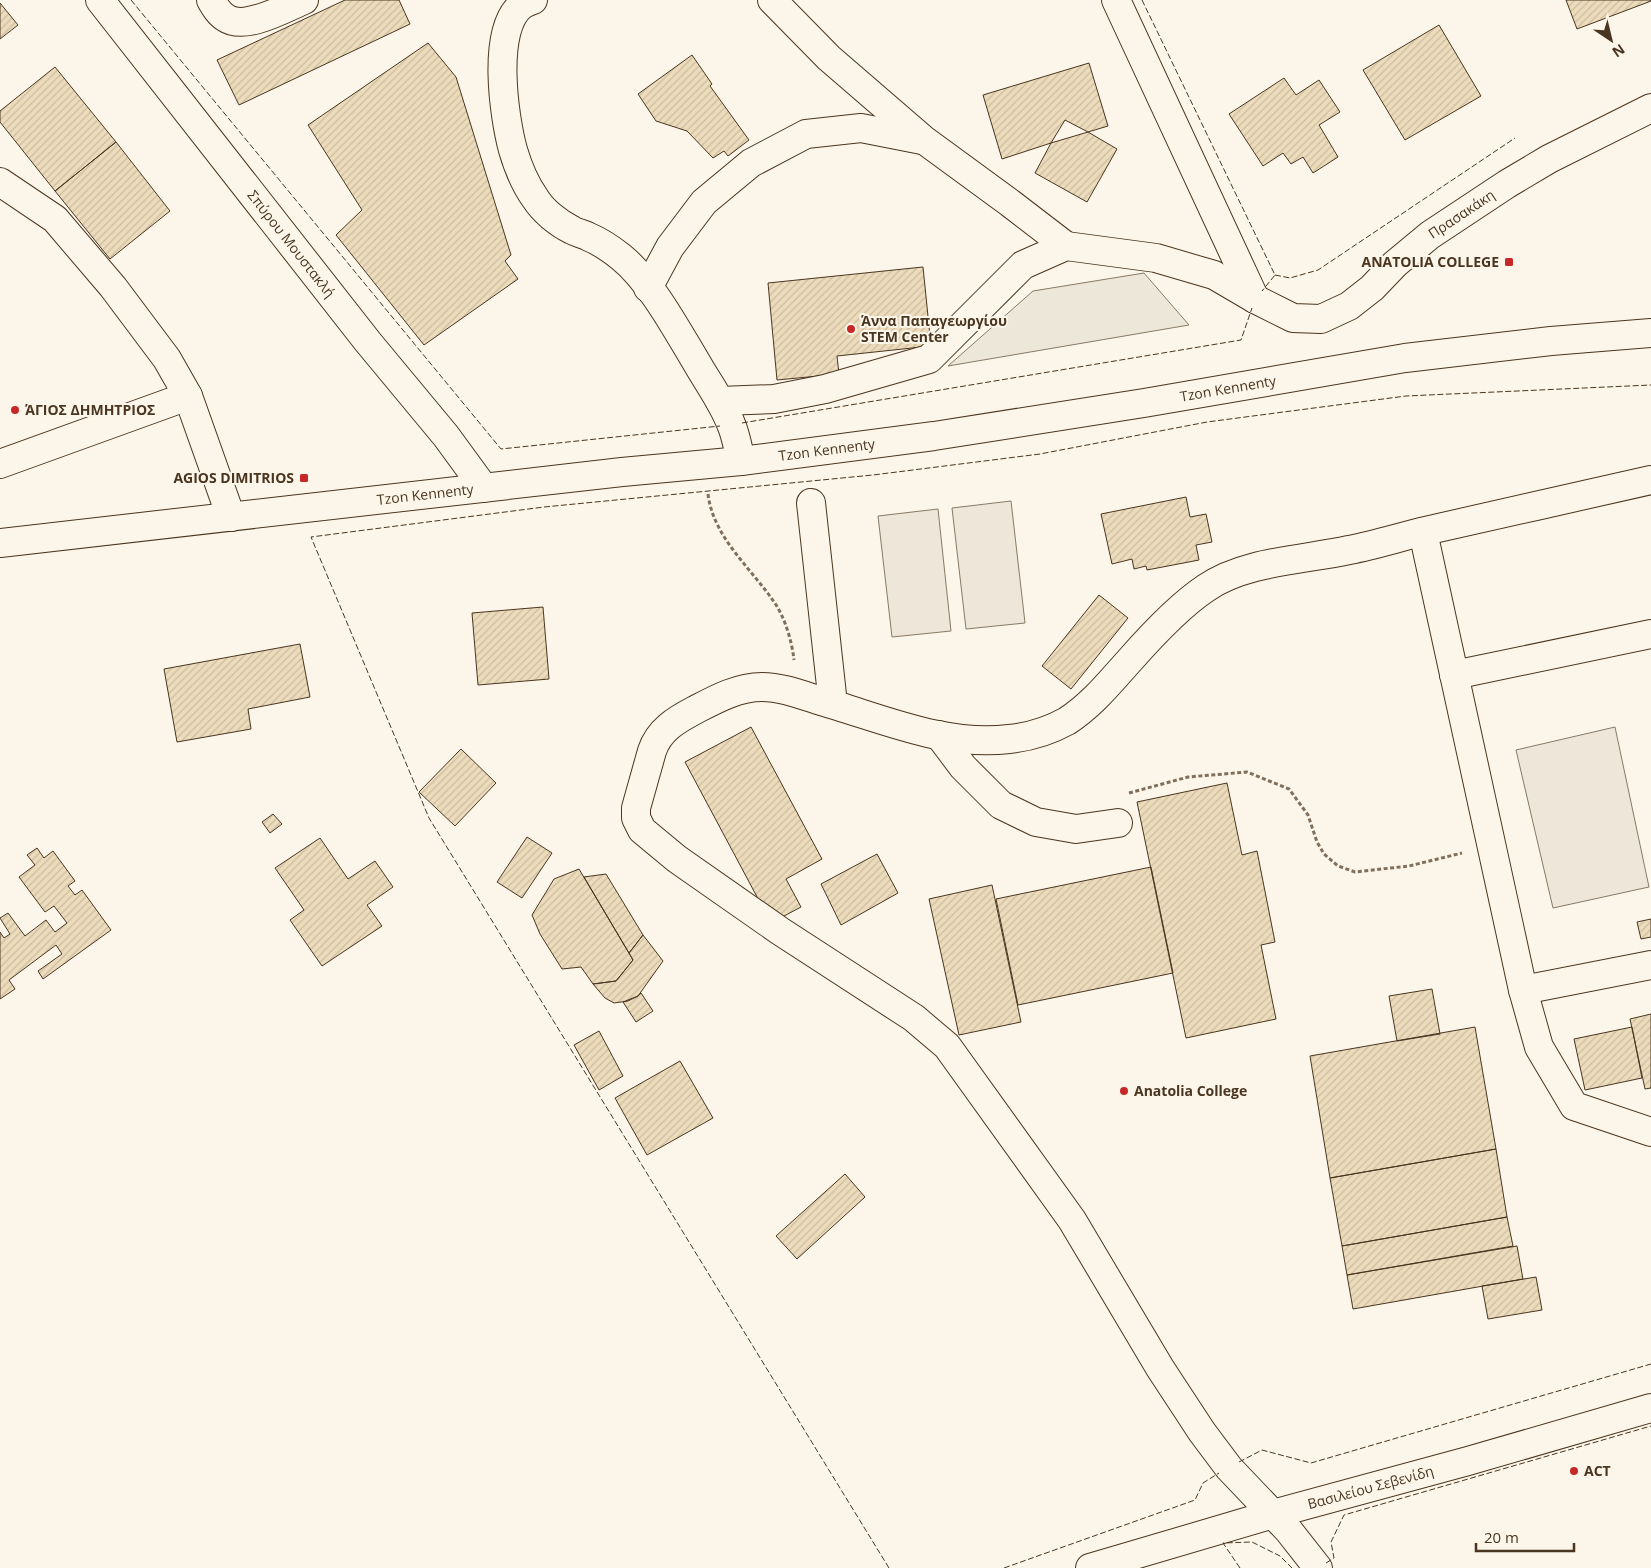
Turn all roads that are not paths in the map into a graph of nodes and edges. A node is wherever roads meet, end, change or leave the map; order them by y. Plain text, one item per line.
1 (100, 0) edge
2 (211, 0) edge
3 (304, 0) edge
4 (772, 0) edge
5 (1116, 0) edge
6 (525, 1) edge
7 (1651, 108) edge
8 (924, 140) junction
9 (0, 182) edge
10 (1066, 246) junction
11 (648, 288) junction
12 (1255, 299) junction
13 (1651, 333) edge
14 (1598, 336) junction
15 (1651, 348) edge
16 (188, 396) junction
17 (720, 401) junction
18 (741, 460) junction
19 (0, 464) edge
20 (1651, 480) edge
21 (484, 488) junction
22 (811, 504) dead end
23 (231, 517) junction
24 (1423, 532) junction
25 (0, 543) edge
26 (1651, 634) edge
27 (1454, 675) junction
28 (833, 704) junction
29 (939, 735) junction
30 (1111, 824) road end
31 (1651, 964) edge
32 (1523, 990) junction
33 (1651, 1132) edge
34 (1651, 1408) edge
35 (1273, 1514) junction
36 (1090, 1568) edge
37 (1318, 1568) edge

1 - 21 street, Σπύρου Μουστακλή
2 - 3 street
4 - 8 street
5 - 12 street
6 - 11 street
7 - 12 street, Πρασακάκη
8 - 10 street
8 - 11 street
9 - 16 street
10 - 12 street, Πρασακάκη
10 - 17 street
11 - 17 street
13 - 14 street, Tzon Kennenty
14 - 15 street
14 - 18 street, Tzon Kennenty
16 - 19 street
16 - 23 street
17 - 18 street
18 - 21 street, Tzon Kennenty
20 - 24 street
21 - 23 street, Tzon Kennenty
22 - 28 street
23 - 25 street, Tzon Kennenty
24 - 27 street
24 - 29 street
26 - 27 street
27 - 32 street
28 - 29 street
28 - 35 street
29 - 30 street
31 - 32 street
32 - 33 street
34 - 35 street, Βασιλείου Σεβενίδη
35 - 36 street, Βασιλείου Σεβενίδη
35 - 37 street

